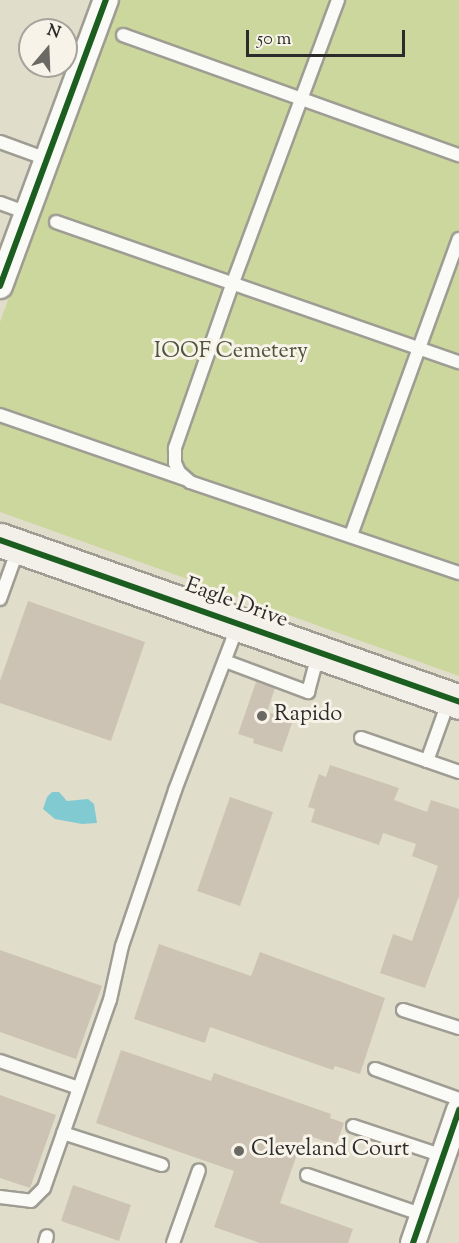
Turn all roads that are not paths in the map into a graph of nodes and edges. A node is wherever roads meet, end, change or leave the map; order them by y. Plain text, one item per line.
1 (105, 0) edge
2 (338, 0) edge
3 (123, 35) dead end
4 (302, 99) junction
5 (0, 142) edge
6 (459, 155) edge
7 (47, 159) junction
8 (0, 203) edge
9 (27, 213) junction
10 (56, 222) dead end
11 (459, 239) edge
12 (7, 244) edge
13 (232, 285) junction
14 (0, 286) edge
15 (419, 348) junction
16 (459, 362) edge
17 (0, 415) edge
18 (186, 480) junction
19 (351, 535) junction
20 (10, 543) edge
21 (459, 573) edge
22 (0, 599) edge
23 (239, 624) junction
24 (318, 652) junction
25 (225, 661) junction
26 (454, 701) edge
27 (361, 738) dead end
28 (427, 761) junction
29 (459, 772) edge
30 (403, 1010) dead end
31 (459, 1028) edge
32 (0, 1061) edge
33 (375, 1069) dead end
34 (79, 1088) junction
35 (459, 1099) edge
36 (459, 1110) edge
37 (353, 1126) dead end
38 (63, 1132) junction
39 (443, 1156) junction
40 (162, 1165) dead end
41 (199, 1170) dead end
42 (308, 1175) dead end
43 (0, 1197) edge
44 (423, 1215) junction
45 (173, 1243) edge
46 (413, 1243) edge

1 - 7 street
2 - 4 lane
3 - 4 lane
4 - 6 lane
4 - 13 lane
5 - 7 lane
7 - 9 street
8 - 9 lane
9 - 12 street
10 - 13 lane
11 - 15 lane
12 - 14 street
13 - 15 lane
13 - 18 lane
15 - 16 lane
15 - 19 lane
17 - 18 lane
18 - 19 lane
19 - 21 lane
20 - 22 lane
20 - 23 street, Eagle Drive
23 - 24 street, Eagle Drive
23 - 25 lane
24 - 25 lane
24 - 26 street, Eagle Drive
25 - 34 lane
26 - 28 lane
27 - 28 lane
28 - 29 lane
30 - 31 lane
32 - 34 lane
33 - 35 lane
34 - 38 lane
36 - 39 street
37 - 39 lane
38 - 40 lane
38 - 43 lane
39 - 44 street
41 - 45 lane
42 - 44 lane
44 - 46 street

